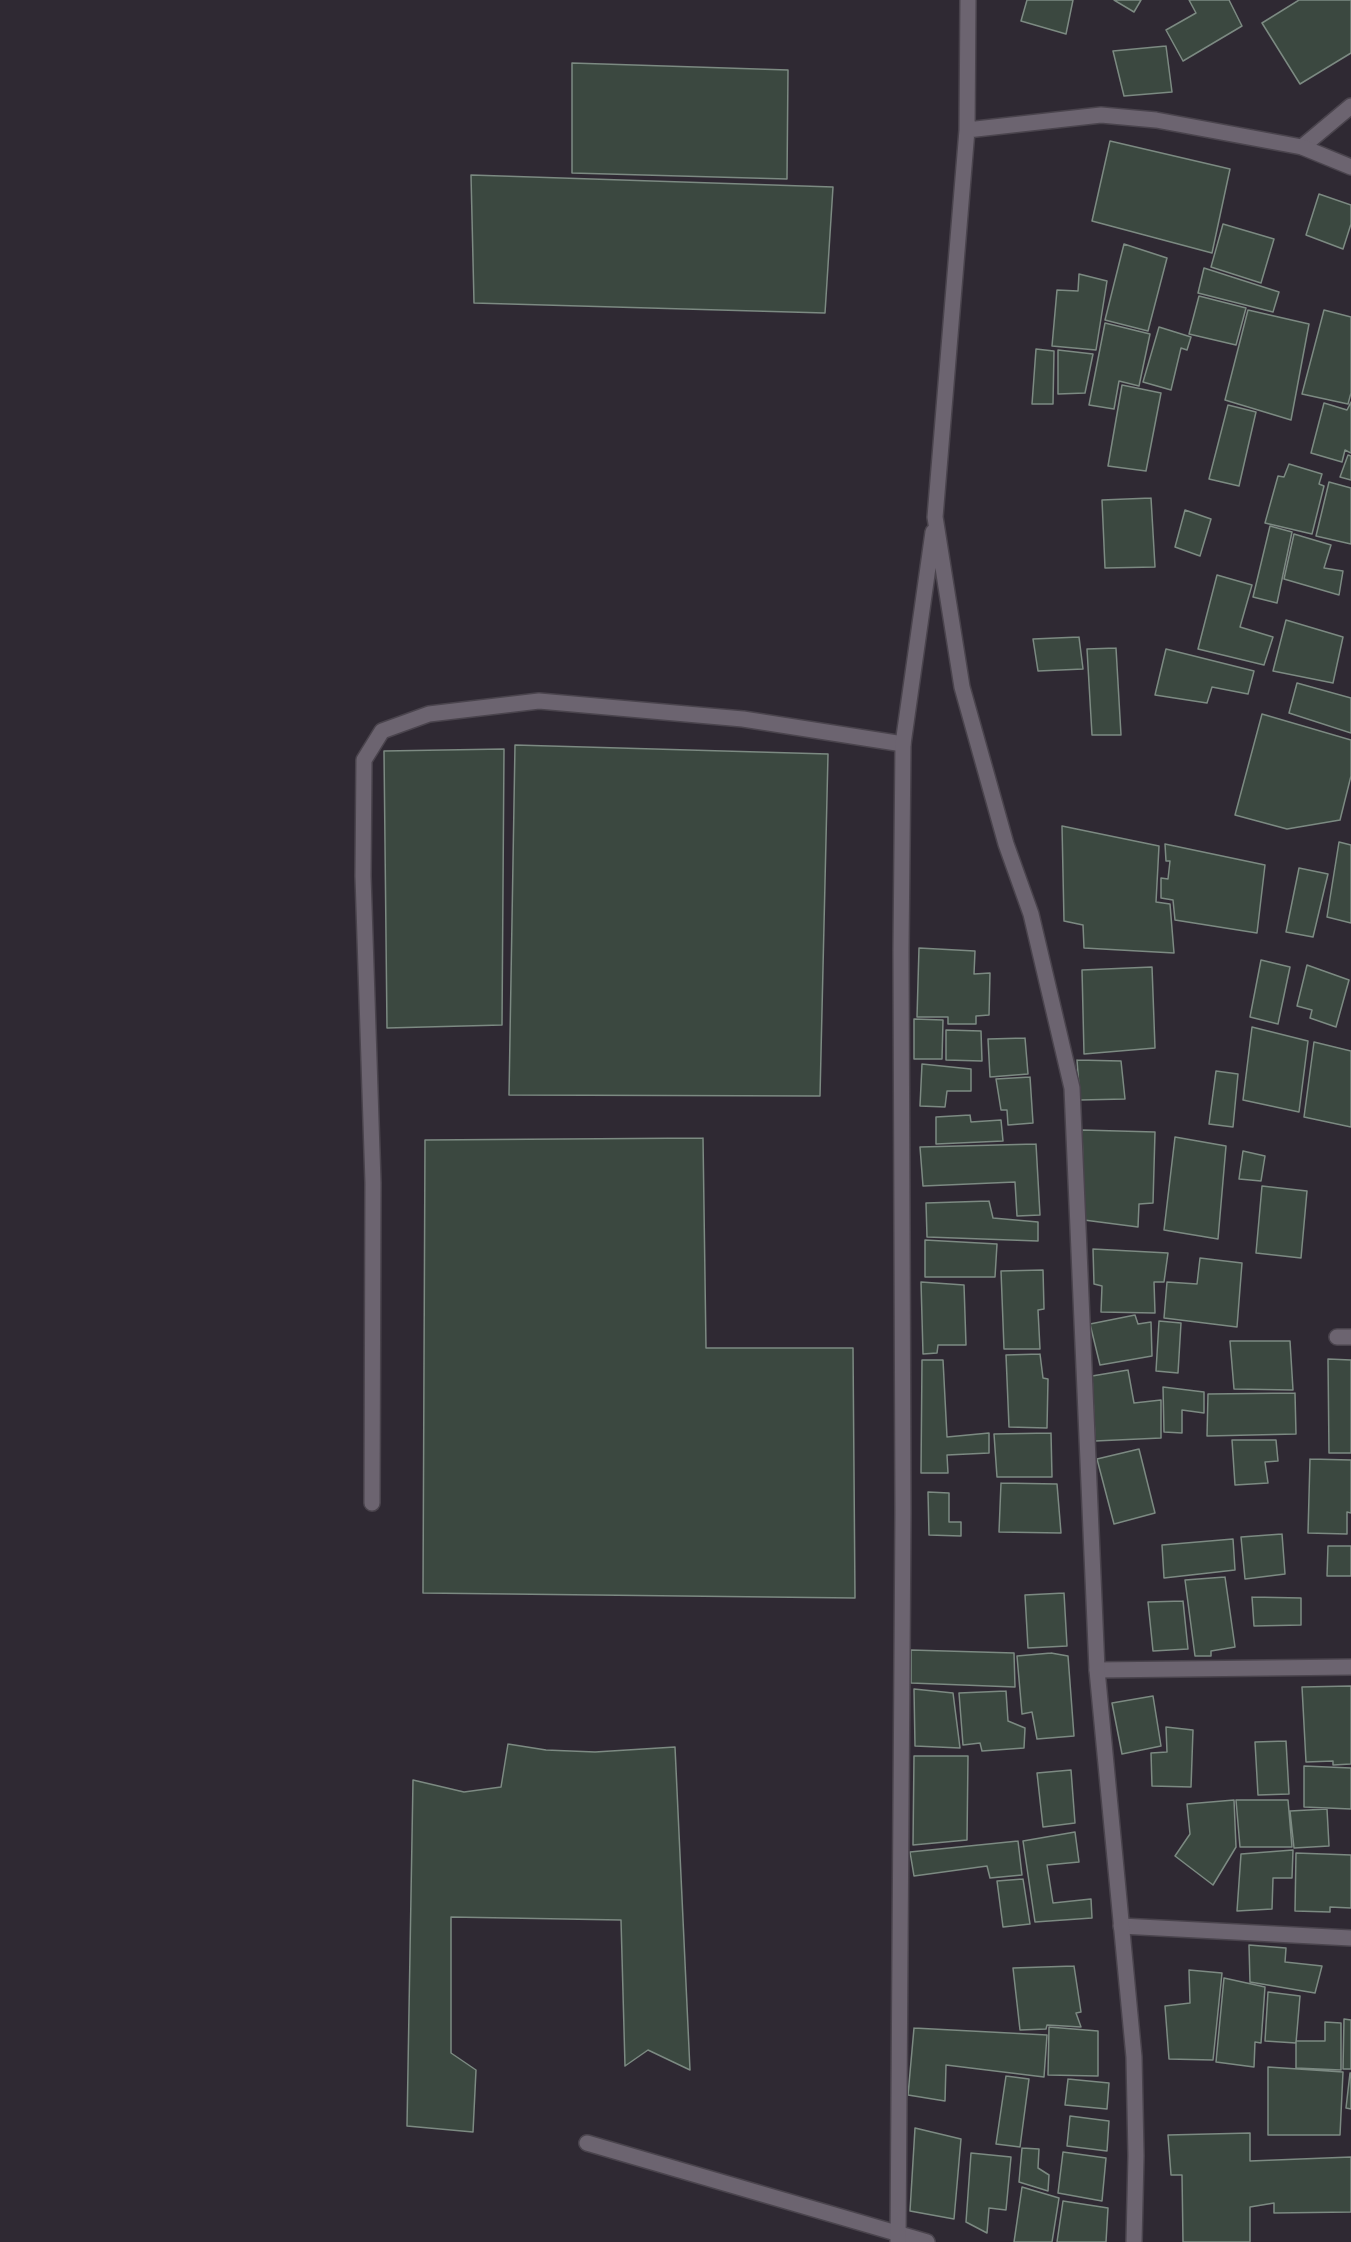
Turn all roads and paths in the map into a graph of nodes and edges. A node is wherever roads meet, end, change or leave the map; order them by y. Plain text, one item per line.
1 (968, 0) edge
2 (1351, 106) edge
3 (968, 130) junction
4 (1302, 147) junction
5 (1351, 167) edge
6 (936, 517) junction
7 (903, 744) junction
8 (372, 1503) dead end
9 (1351, 1667) edge
10 (1097, 1670) junction
11 (1121, 1926) junction
12 (1351, 1938) edge
13 (587, 2143) dead end
14 (898, 2238) edge
15 (927, 2242) edge
16 (1134, 2242) edge

1 - 3 street
2 - 4 street
3 - 4 street
3 - 6 street
4 - 5 street
6 - 7 street
6 - 10 street
7 - 8 street
7 - 14 street
9 - 10 street
10 - 11 street
11 - 12 street
11 - 16 street
13 - 14 street
14 - 15 street

